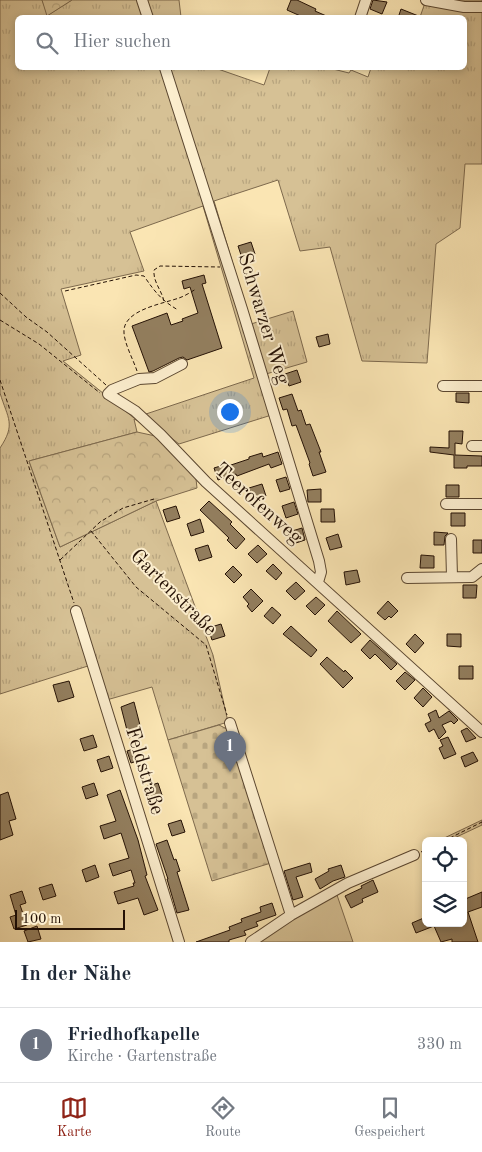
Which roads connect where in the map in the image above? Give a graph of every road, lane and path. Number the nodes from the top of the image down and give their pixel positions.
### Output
1 (142, 0) edge
2 (366, 0) edge
3 (426, 0) edge
4 (482, 7) edge
5 (147, 15) edge
6 (361, 15) edge
7 (166, 70) edge
8 (228, 267) junction
9 (196, 289) dead end
10 (65, 291) dead end
11 (0, 293) edge
12 (164, 302) junction
13 (178, 310) dead end
14 (0, 320) edge
15 (182, 364) dead end
16 (139, 378) junction
17 (0, 380) edge
18 (443, 386) dead end
19 (482, 386) edge
20 (110, 392) junction
21 (154, 499) dead end
22 (446, 504) dead end
23 (482, 504) edge
24 (91, 531) junction
25 (451, 539) dead end
26 (60, 560) junction
27 (482, 569) edge
28 (452, 577) junction
29 (408, 578) dead end
30 (318, 582) junction
31 (76, 611) joint
32 (230, 722) joint
33 (482, 732) edge
34 (482, 822) edge
35 (452, 837) edge
36 (414, 855) dead end
37 (289, 917) junction
38 (179, 942) edge
39 (251, 942) edge

1 - 5 street
2 - 6 street
3 - 4 street
7 - 8 street, Schwarzer Weg
8 - 12 path
8 - 30 street, Schwarzer Weg
9 - 12 path
10 - 12 path
11 - 20 path
12 - 13 path
12 - 16 path
14 - 20 path
15 - 16 street
16 - 20 street
17 - 26 path
18 - 19 street
20 - 30 street, Teerofenweg
21 - 24 path
22 - 23 street
24 - 26 path
24 - 32 path, Gartenstraße
25 - 28 street
26 - 31 path
27 - 28 street
28 - 29 street
30 - 33 street, Teerofenweg
31 - 38 street, Feldstraße
32 - 37 street
34 - 35 path
36 - 37 street
37 - 39 street

